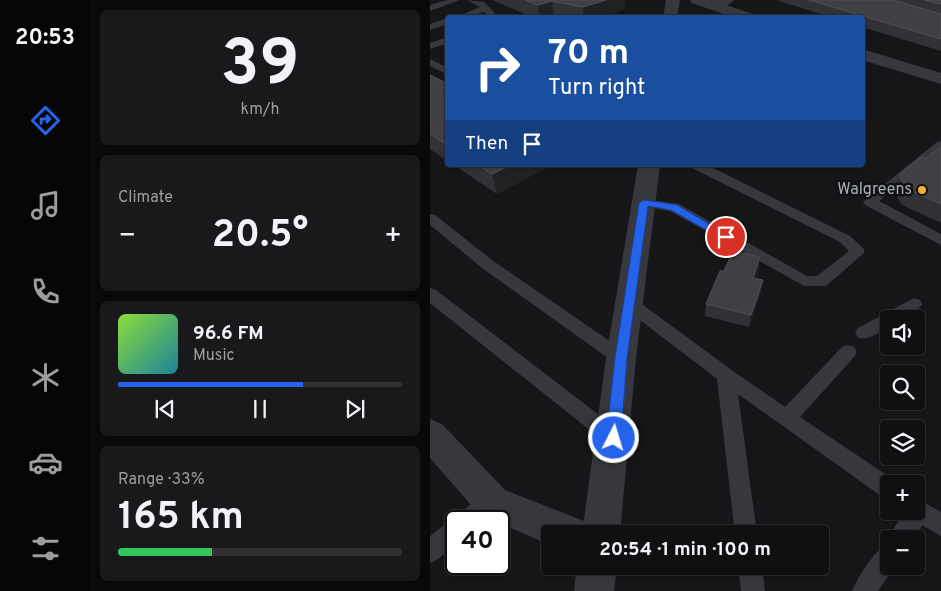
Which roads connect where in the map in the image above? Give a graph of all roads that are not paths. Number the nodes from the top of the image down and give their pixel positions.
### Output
1 (456, 0) edge
2 (471, 0) edge
3 (673, 0) edge
4 (697, 0) edge
5 (720, 3) edge
6 (430, 8) edge
7 (486, 8) junction
8 (466, 15) edge
9 (493, 15) edge
10 (670, 15) edge
11 (745, 15) edge
12 (445, 22) edge
13 (430, 26) edge
14 (445, 41) edge
15 (430, 46) edge
16 (865, 55) edge
17 (433, 64) edge
18 (445, 70) edge
19 (941, 79) edge
20 (941, 145) edge
21 (649, 167) edge
22 (702, 167) edge
23 (644, 203) junction
24 (430, 218) edge
25 (941, 240) edge
26 (430, 294) edge
27 (629, 303) junction
28 (914, 304) dead end
29 (864, 333) dead end
30 (848, 352) dead end
31 (621, 358) junction
32 (726, 376) junction
33 (787, 418) junction
34 (430, 434) edge
35 (614, 438) junction
36 (880, 482) edge
37 (479, 510) edge
38 (925, 513) edge
39 (510, 519) edge
40 (940, 522) edge
41 (602, 525) edge
42 (745, 525) edge
43 (541, 527) edge
44 (445, 539) edge
45 (430, 551) edge
46 (880, 568) edge
47 (596, 575) edge
48 (751, 575) edge
49 (594, 591) edge
50 (753, 591) edge
51 (864, 591) edge

1 - 6 lane
2 - 7 lane
3 - 10 street
4 - 5 street
5 - 11 street
7 - 8 lane
7 - 9 lane
12 - 13 lane
14 - 15 lane
16 - 19 street
17 - 18 lane
20 - 25 lane
21 - 23 street
22 - 23 lane
23 - 27 street
24 - 31 lane
26 - 35 lane
27 - 31 street
27 - 32 lane
28 - 29 lane
30 - 33 lane
31 - 35 street
32 - 33 lane
32 - 42 lane
33 - 36 lane
34 - 37 street
35 - 41 street
38 - 40 lane
39 - 43 street
44 - 45 lane
46 - 51 lane
47 - 49 street
48 - 50 lane

